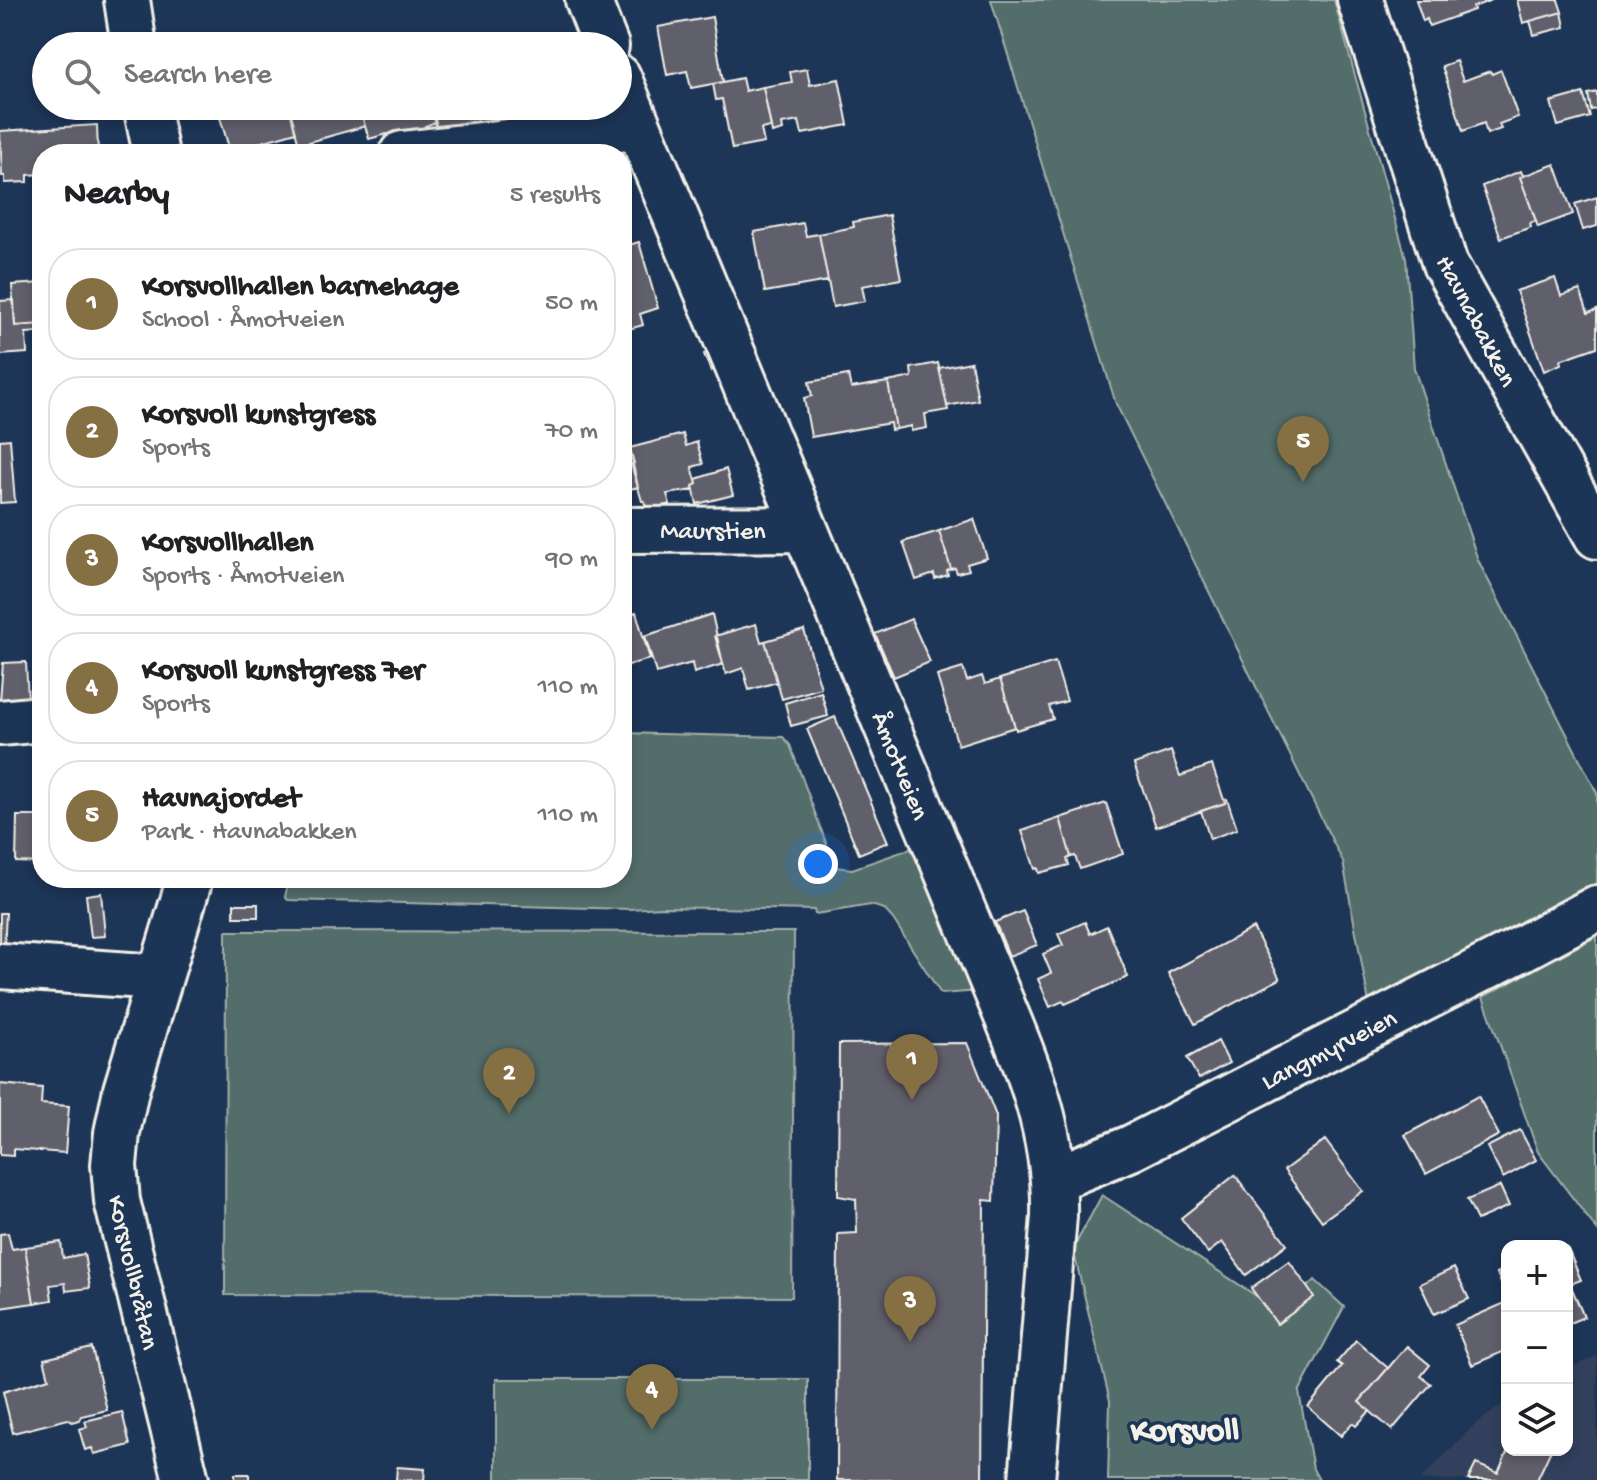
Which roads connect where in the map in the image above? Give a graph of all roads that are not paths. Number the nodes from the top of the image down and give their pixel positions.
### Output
1 (127, 0) edge
2 (588, 0) edge
3 (1360, 0) edge
4 (132, 32) edge
5 (601, 32) edge
6 (632, 114) edge
7 (149, 120) edge
8 (637, 127) junction
9 (154, 144) edge
10 (489, 144) edge
11 (805, 529) junction
12 (632, 530) edge
13 (1597, 536) edge
14 (32, 720) edge
15 (0, 723) edge
16 (187, 888) edge
17 (1597, 908) edge
18 (0, 966) edge
19 (159, 977) junction
20 (1055, 1179) junction
21 (186, 1480) edge
22 (1032, 1480) edge

1 - 4 street
2 - 5 street
3 - 13 street, Havnabakken
6 - 8 street, Åmotveien
7 - 9 street
8 - 10 street
8 - 11 street, Åmotveien
11 - 12 street, Maurstien
11 - 20 street, Åmotveien
14 - 15 street
16 - 19 street, Korsvollbråtan
17 - 20 street, Langmyrveien
18 - 19 street
19 - 21 street, Korsvollbråtan
20 - 22 street, Åmotveien

